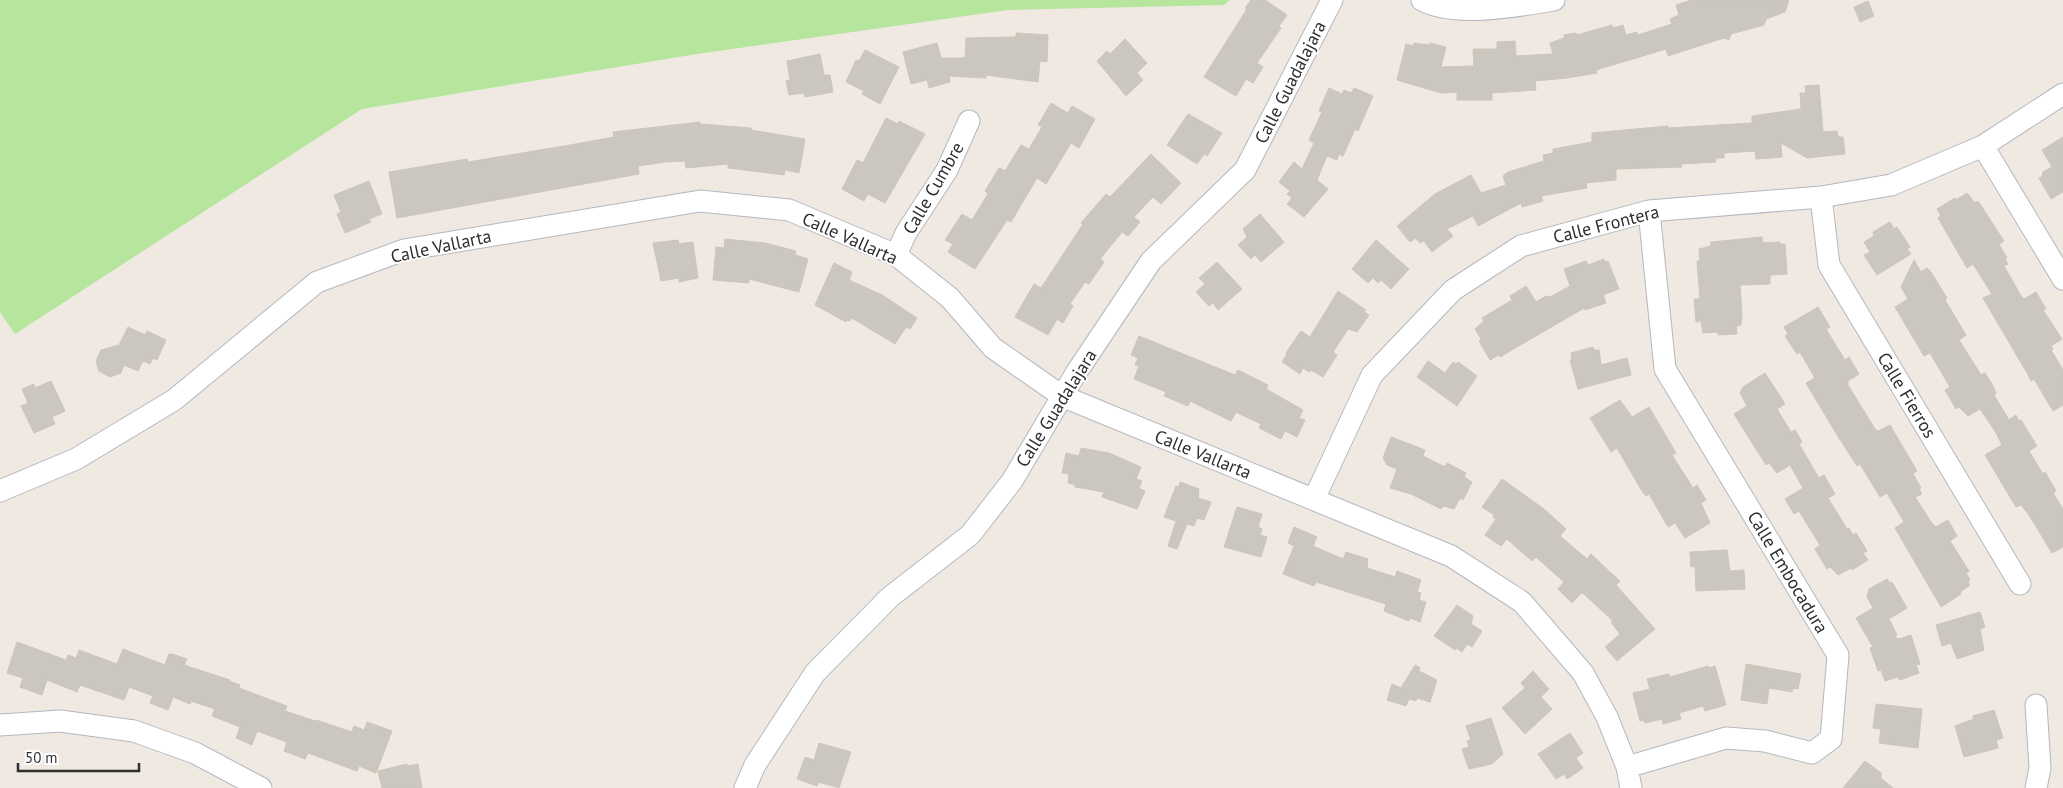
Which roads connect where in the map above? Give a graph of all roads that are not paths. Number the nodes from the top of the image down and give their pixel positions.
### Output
1 (1332, 0) edge
2 (1422, 0) edge
3 (1554, 0) edge
4 (2063, 94) edge
5 (969, 121) dead end
6 (1983, 146) junction
7 (1821, 196) junction
8 (1649, 211) junction
9 (896, 255) junction
10 (2063, 279) edge
11 (1062, 396) junction
12 (0, 491) edge
13 (1314, 499) junction
14 (2020, 584) dead end
15 (2036, 705) dead end
16 (0, 725) edge
17 (1627, 767) junction
18 (261, 788) edge
19 (745, 788) edge
20 (1631, 788) edge
21 (2036, 788) edge

1 - 11 street, Calle Guadalajara
2 - 3 street
4 - 6 street, Calle Frontera
5 - 9 street, Calle Cumbre
6 - 7 street, Calle Frontera
6 - 10 street
7 - 8 street, Calle Frontera
7 - 14 street, Calle Fierros
8 - 13 street, Calle Frontera
8 - 17 street, Calle Embocadura
9 - 11 street, Calle Vallarta
9 - 12 street, Calle Vallarta
11 - 13 street, Calle Vallarta
11 - 19 street, Calle Guadalajara
13 - 17 street, Calle Vallarta
15 - 21 street
16 - 18 street
17 - 20 street, Calle Vallarta

